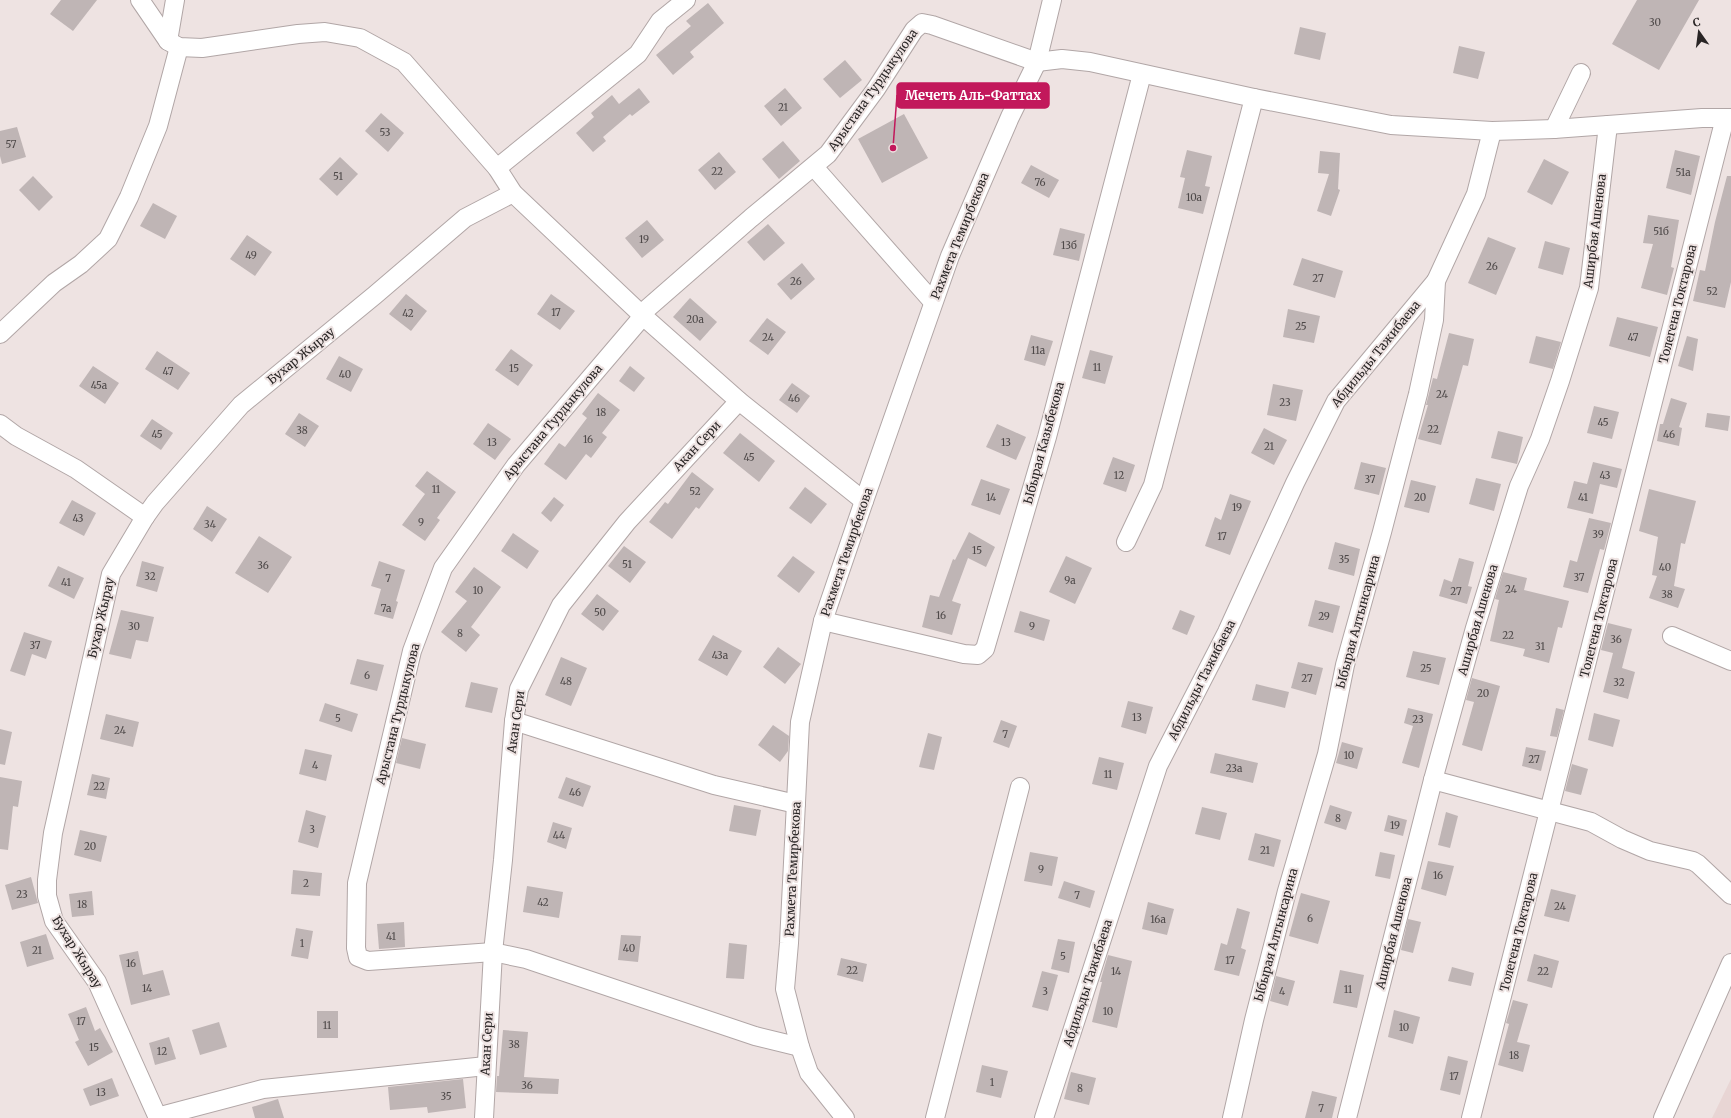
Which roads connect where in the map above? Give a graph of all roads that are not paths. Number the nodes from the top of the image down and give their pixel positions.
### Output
1 (140, 0) edge
2 (175, 0) edge
3 (686, 0) edge
4 (1052, 0) edge
5 (174, 44) junction
6 (1037, 62) junction
7 (1581, 73) dead end
8 (1142, 74) junction
9 (1254, 98) junction
10 (1728, 118) edge
11 (1608, 125) junction
12 (1554, 129) junction
13 (1492, 131) junction
14 (814, 167) junction
15 (497, 168) junction
16 (513, 193) junction
17 (1436, 281) junction
18 (933, 302) junction
19 (642, 315) junction
20 (0, 334) edge
21 (739, 401) junction
22 (0, 424) edge
23 (864, 501) junction
24 (145, 517) junction
25 (1126, 542) dead end
26 (823, 621) junction
27 (1672, 636) dead end
28 (1731, 661) edge
29 (514, 721) junction
30 (1433, 780) junction
31 (1020, 787) dead end
32 (796, 804) junction
33 (1550, 810) junction
34 (1731, 895) edge
35 (493, 952) junction
36 (1731, 964) edge
37 (800, 1048) junction
38 (486, 1066) junction
39 (157, 1118) edge
40 (484, 1118) edge
41 (845, 1118) edge
42 (935, 1118) edge
43 (1044, 1118) edge
44 (1232, 1118) edge
45 (1347, 1118) edge
46 (1471, 1118) edge
47 (1663, 1118) edge

1 - 5 street
2 - 5 street
3 - 15 street
4 - 6 street, Рахмета Темирбекова
5 - 15 street
5 - 20 street
6 - 8 street
6 - 14 street, Арыстана Турдыкулова
6 - 18 street, Рахмета Темирбекова
7 - 12 street
8 - 9 street
8 - 26 street, Ыбырая Казыбекова
9 - 13 street
9 - 25 street
10 - 11 street
10 - 33 street, Толегена Токтарова
11 - 12 street
11 - 30 street, Аширбая Ашенова
12 - 13 street
13 - 17 street, Ыбырая Алтынсарина
14 - 18 street
14 - 19 street, Арыстана Турдыкулова
15 - 16 street
16 - 19 street
16 - 24 street, Бухар Жырау
17 - 43 street, Абдильды Тажибаева
17 - 44 street, Ыбырая Алтынсарина
18 - 23 street, Рахмета Темирбекова
19 - 21 street
19 - 35 street, Арыстана Турдыкулова
21 - 23 street
21 - 29 street, Акан Сери
22 - 24 street
23 - 26 street, Рахмета Темирбекова
24 - 39 street, Бухар Жырау
26 - 32 street, Рахмета Темирбекова
27 - 28 street
29 - 32 street
29 - 35 street, Акан Сери
30 - 33 street
30 - 45 street, Аширбая Ашенова
31 - 42 street
32 - 37 street, Рахмета Темирбекова
33 - 34 street
33 - 46 street, Толегена Токтарова
35 - 37 street
35 - 38 street, Акан Сери
36 - 47 street
37 - 41 street, Рахмета Темирбекова
38 - 39 street
38 - 40 street, Акан Сери

